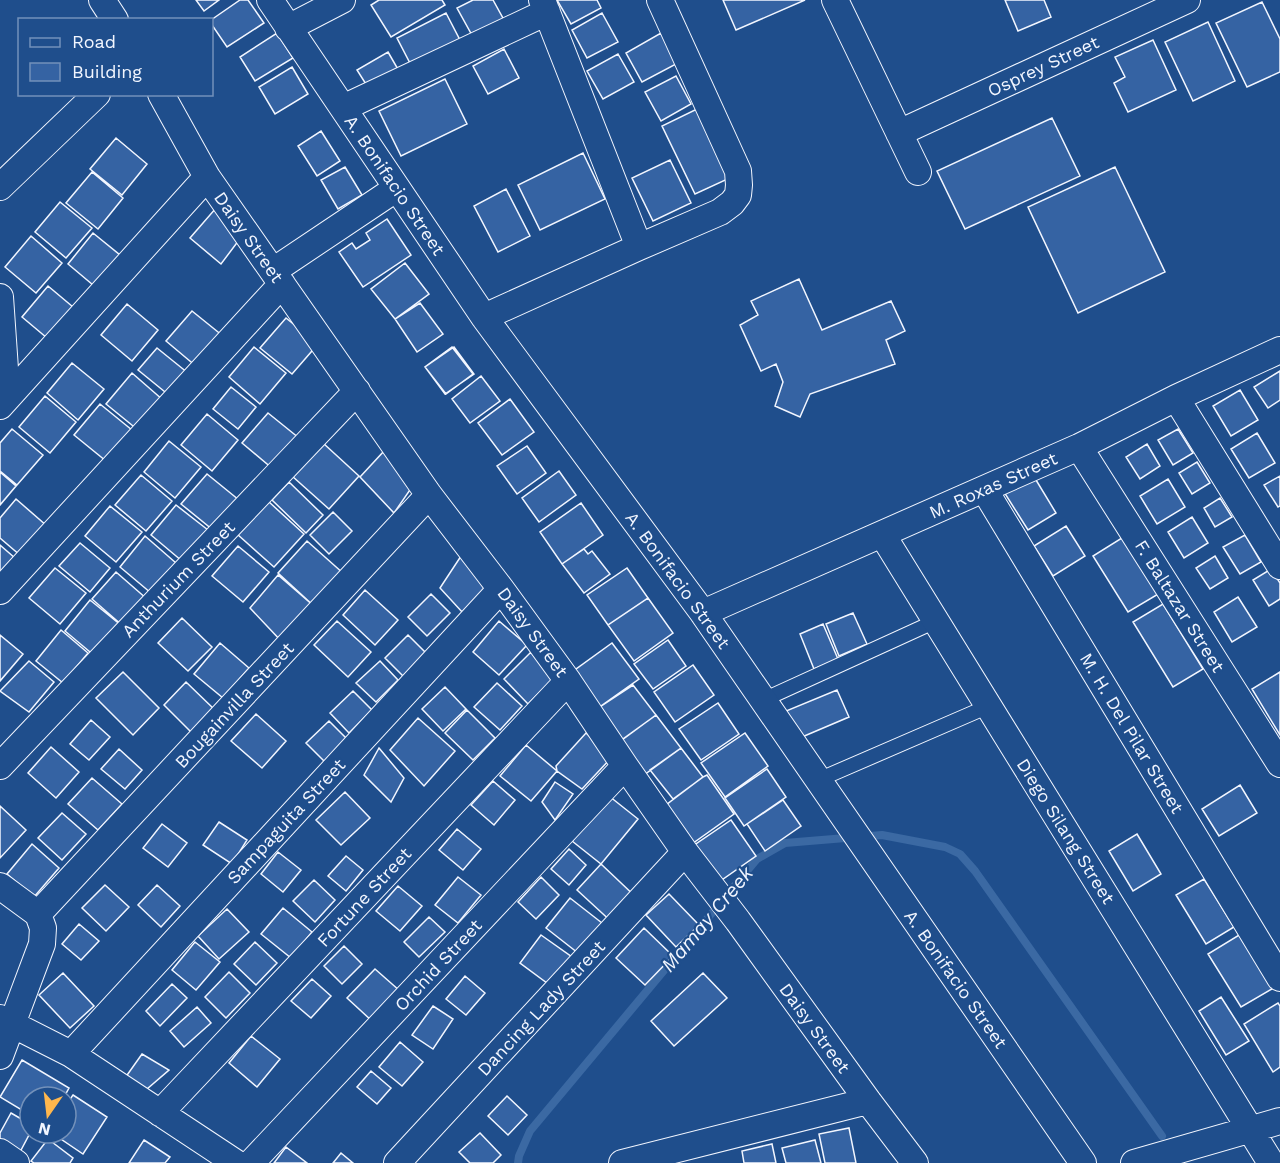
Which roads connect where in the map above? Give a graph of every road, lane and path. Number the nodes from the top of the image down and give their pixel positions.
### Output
1 (102, 0) edge
2 (270, 0) edge
3 (342, 0) edge
4 (660, 0) edge
5 (835, 0) edge
6 (1187, 0) edge
7 (544, 6) edge
8 (114, 18) edge
9 (288, 27) junction
10 (95, 96) edge
11 (162, 96) edge
12 (343, 108) junction
13 (899, 133) junction
14 (918, 172) dead end
15 (207, 177) junction
16 (0, 187) edge
17 (398, 188) junction
18 (639, 247) junction
19 (277, 278) junction
20 (0, 297) edge
21 (484, 317) junction
22 (1280, 351) edge
23 (357, 391) junction
24 (1176, 398) junction
25 (4, 402) edge
26 (1079, 447) junction
27 (984, 489) junction
28 (429, 495) junction
29 (882, 534) junction
30 (1280, 566) edge
31 (501, 589) junction
32 (0, 591) edge
33 (703, 613) junction
34 (936, 621) junction
35 (568, 681) junction
36 (763, 700) junction
37 (989, 706) junction
38 (1280, 765) edge
39 (0, 766) edge
40 (625, 766) junction
41 (818, 780) junction
42 (685, 852) junction
43 (0, 886) edge
44 (38, 914) junction
45 (1280, 978) edge
46 (6, 1021) edge
47 (71, 1054) junction
48 (0, 1056) edge
49 (868, 1101) junction
50 (160, 1113) junction
51 (1280, 1121) edge
52 (1251, 1129) junction
53 (0, 1152) edge
54 (16, 1163) edge
55 (236, 1163) edge
56 (251, 1163) edge
57 (397, 1163) edge
58 (622, 1163) edge
59 (915, 1163) edge
60 (1083, 1163) edge
61 (1134, 1163) edge
62 (1271, 1163) edge

1 - 8 street
2 - 9 street, A. Bonifacio Street
3 - 9 street
4 - 18 street
5 - 13 street
6 - 13 street, Osprey Street
7 - 12 street
7 - 18 street
9 - 12 street, A. Bonifacio Street
10 - 16 street
11 - 15 street, Daisy Street
12 - 17 street, A. Bonifacio Street
13 - 14 street
15 - 19 street, Daisy Street
15 - 25 street
17 - 19 street
17 - 21 street, A. Bonifacio Street
18 - 21 street
19 - 23 street, Daisy Street
19 - 32 street
20 - 25 street
21 - 33 street, A. Bonifacio Street
22 - 24 street, M. Roxas Street
23 - 28 street, Daisy Street
23 - 39 street, Anthurium Street
24 - 26 street, M. Roxas Street
24 - 30 street
26 - 27 street, M. Roxas Street
26 - 38 street, F. Baltazar Street
27 - 29 street, M. Roxas Street
27 - 45 street, M. H. Del Pilar Street
28 - 31 street, Daisy Street
28 - 44 street, Bougainvilla Street
29 - 33 street, M. Roxas Street
29 - 34 street, Diego Silang Street
31 - 35 street, Daisy Street
31 - 47 street, Sampaguita Street
33 - 36 street, A. Bonifacio Street
34 - 36 lane
34 - 37 street, Diego Silang Street
35 - 40 street, Daisy Street
35 - 50 street, Fortune Street
36 - 41 street, A. Bonifacio Street
37 - 41 lane
37 - 52 street, Diego Silang Street
40 - 42 street, Daisy Street
40 - 56 street, Orchid Street
41 - 60 street, A. Bonifacio Street
42 - 49 street, Daisy Street
42 - 57 street, Dancing Lady Street
43 - 44 street
44 - 46 street
46 - 47 street
46 - 48 street
47 - 50 street
49 - 58 street
49 - 59 street, Daisy Street
50 - 55 street
51 - 52 street
52 - 61 street
52 - 62 street, Diego Silang Street
53 - 54 street

